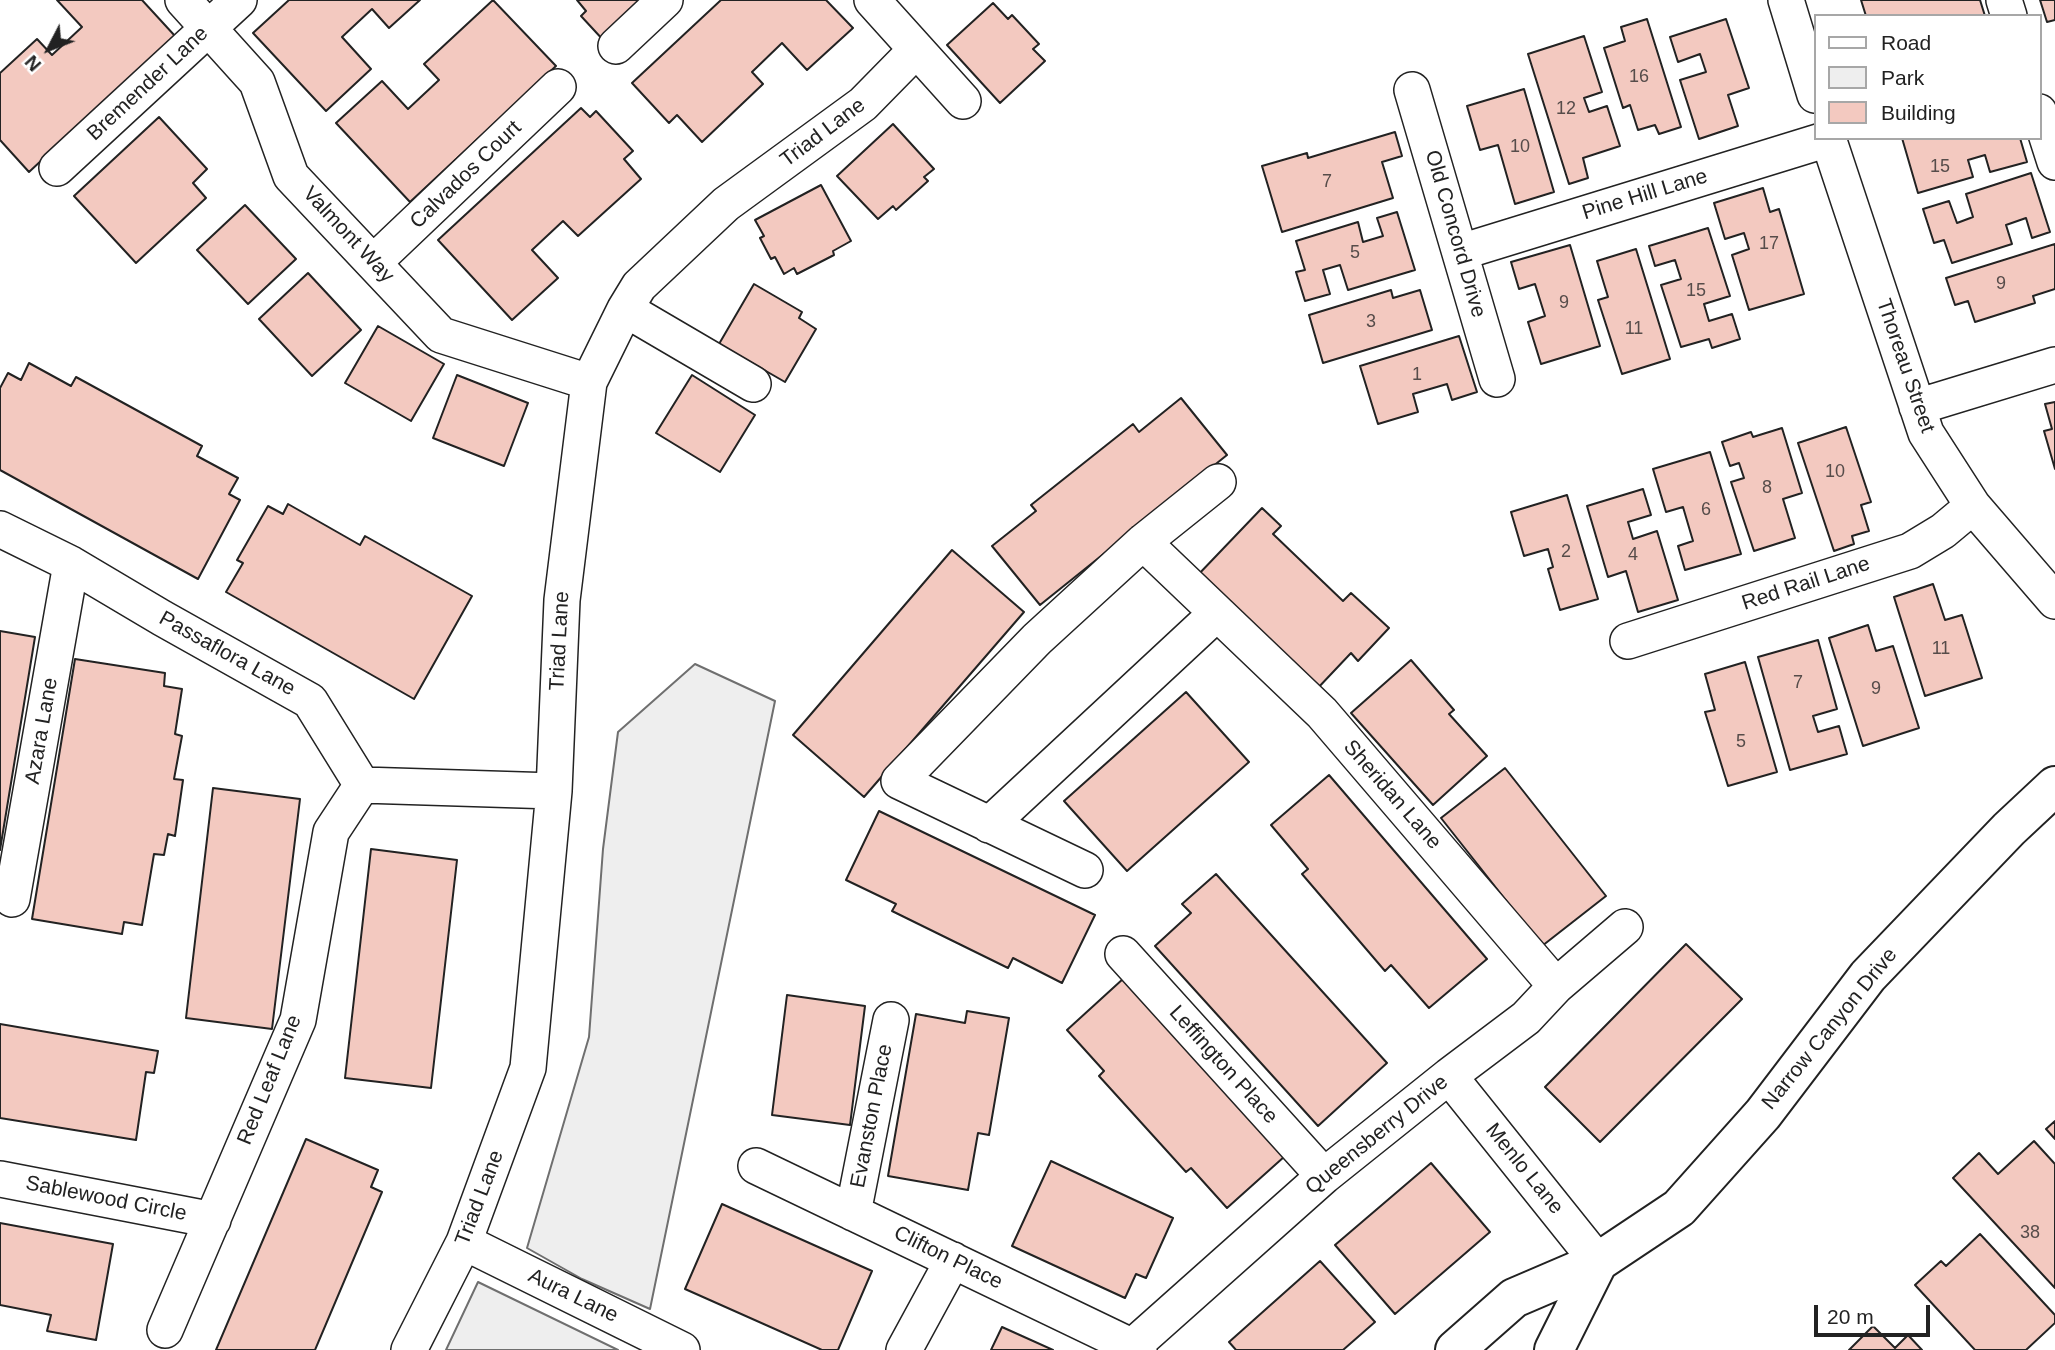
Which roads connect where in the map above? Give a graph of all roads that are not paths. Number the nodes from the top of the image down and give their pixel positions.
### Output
1 (183, 0) edge
2 (239, 0) edge
3 (665, 0) edge
4 (872, 0) edge
5 (1786, 0) edge
6 (210, 27) junction
7 (616, 46) dead end
8 (916, 50) junction
9 (558, 87) dead end
10 (1412, 90) dead end
11 (1814, 92) edge
12 (963, 101) dead end
13 (2041, 118) edge
14 (1825, 140) edge
15 (1828, 140) edge
16 (2055, 162) edge
17 (57, 168) dead end
18 (1461, 251) junction
19 (373, 263) junction
20 (625, 309) junction
21 (2055, 365) edge
22 (1497, 379) dead end
23 (589, 382) junction
24 (752, 384) dead end
25 (1917, 407) junction
26 (1218, 482) dead end
27 (1972, 506) junction
28 (0, 529) edge
29 (1143, 542) junction
30 (71, 564) junction
31 (2055, 601) edge
32 (1217, 613) junction
33 (1628, 641) dead end
34 (362, 785) junction
35 (2055, 786) edge
36 (554, 791) junction
37 (989, 825) junction
38 (1084, 870) dead end
39 (12, 899) dead end
40 (1625, 927) dead end
41 (1123, 954) dead end
42 (1556, 986) junction
43 (891, 1020) dead end
44 (1449, 1076) junction
45 (756, 1166) dead end
46 (1324, 1176) junction
47 (0, 1179) edge
48 (853, 1213) junction
49 (212, 1220) junction
50 (464, 1242) junction
51 (953, 1260) junction
52 (1598, 1262) junction
53 (165, 1330) dead end
54 (1135, 1348) edge
55 (410, 1350) edge
56 (682, 1350) edge
57 (904, 1350) edge
58 (1455, 1350) edge
59 (1554, 1350) edge

1 - 6 street, Valmont Way
2 - 6 street, Bremender Lane
3 - 7 street
4 - 8 street
5 - 11 street
6 - 17 street, Bremender Lane
6 - 19 street, Valmont Way
8 - 12 street
8 - 20 street, Triad Lane
9 - 19 street, Calvados Court
10 - 18 street, Old Concord Drive
13 - 16 street
14 - 18 street, Pine Hill Lane
15 - 25 street, Thoreau Street
18 - 22 street, Old Concord Drive
19 - 23 street, Valmont Way
20 - 23 street, Triad Lane
20 - 24 street
21 - 25 street
23 - 36 street, Triad Lane
25 - 27 street, Thoreau Street
26 - 29 street
27 - 31 street, Thoreau Street
27 - 33 street, Red Rail Lane
28 - 30 street, Passaflora Lane
29 - 32 street, Sheridan Lane
29 - 37 street
30 - 34 street, Passaflora Lane
30 - 39 street, Azara Lane
32 - 37 street
32 - 42 street, Sheridan Lane
34 - 36 street
34 - 49 street, Red Leaf Lane
35 - 52 street, Narrow Canyon Drive
36 - 50 street, Triad Lane
37 - 38 street
40 - 42 street, Queensberry Drive
41 - 46 street, Leffington Place
42 - 44 street, Queensberry Drive
43 - 48 street, Evanston Place
44 - 46 street, Queensberry Drive
44 - 52 street, Menlo Lane
45 - 48 street, Clifton Place
46 - 54 street, Queensberry Drive
47 - 49 street, Sablewood Circle
48 - 51 street, Clifton Place
49 - 53 street, Red Leaf Lane
50 - 55 street, Triad Lane
50 - 56 street, Aura Lane
51 - 54 street, Clifton Place
51 - 57 street
52 - 58 street, Narrow Canyon Drive
52 - 59 street, Narrow Canyon Drive

